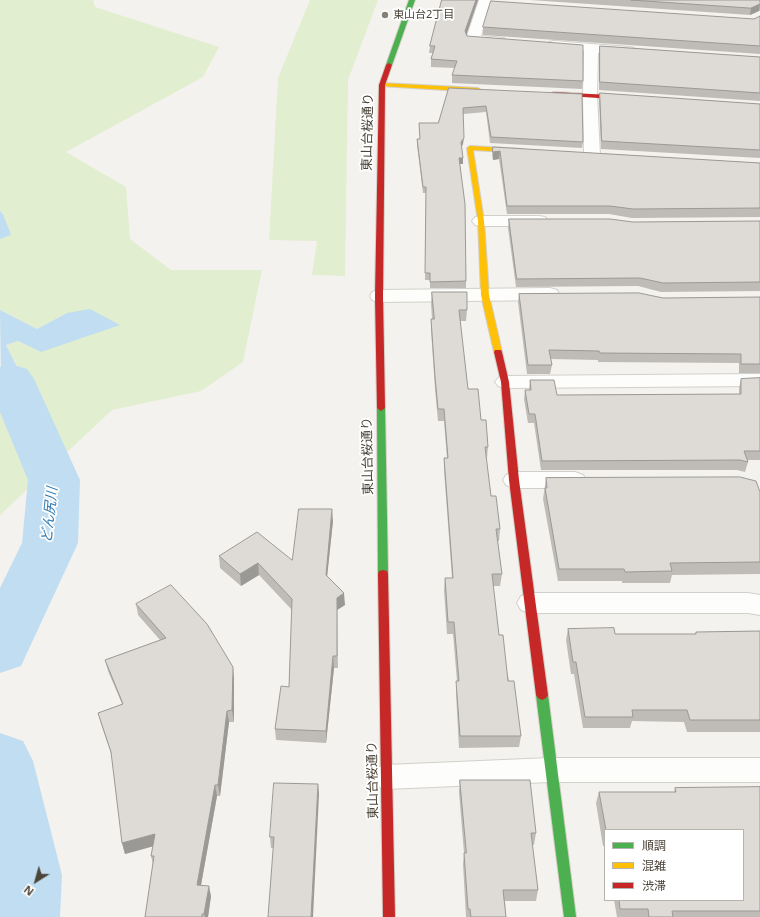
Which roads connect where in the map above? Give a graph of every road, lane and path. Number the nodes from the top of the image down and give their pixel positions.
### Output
1 (412, 0) edge
2 (485, 1) edge
3 (500, 3) edge
4 (512, 42) edge
5 (544, 44) edge
6 (591, 48) junction
7 (645, 52) edge
8 (382, 85) junction
9 (490, 90) edge
10 (544, 93) edge
11 (590, 95) junction
12 (636, 98) edge
13 (531, 151) edge
14 (592, 155) edge
15 (481, 221) junction
16 (553, 221) edge
17 (569, 294) edge
18 (485, 295) junction
19 (379, 296) junction
20 (760, 380) edge
21 (505, 382) junction
22 (514, 480) junction
23 (594, 480) edge
24 (530, 603) junction
25 (760, 605) edge
26 (550, 770) junction
27 (760, 770) edge
28 (386, 777) junction
29 (389, 917) edge
30 (570, 917) edge

1 - 8 street, 東山台桜通り
2 - 3 street
2 - 4 street
5 - 6 street
6 - 7 street
6 - 11 street
8 - 9 street
8 - 19 street, 東山台桜通り
10 - 11 street
11 - 12 street
11 - 14 street
13 - 15 street
15 - 16 street
15 - 18 street
17 - 18 street
18 - 19 street
18 - 21 street
19 - 28 street, 東山台桜通り
20 - 21 street
21 - 22 street
22 - 23 street
22 - 24 street
24 - 25 street
24 - 26 street
26 - 27 street
26 - 28 street
26 - 30 street
28 - 29 street, 東山台桜通り

